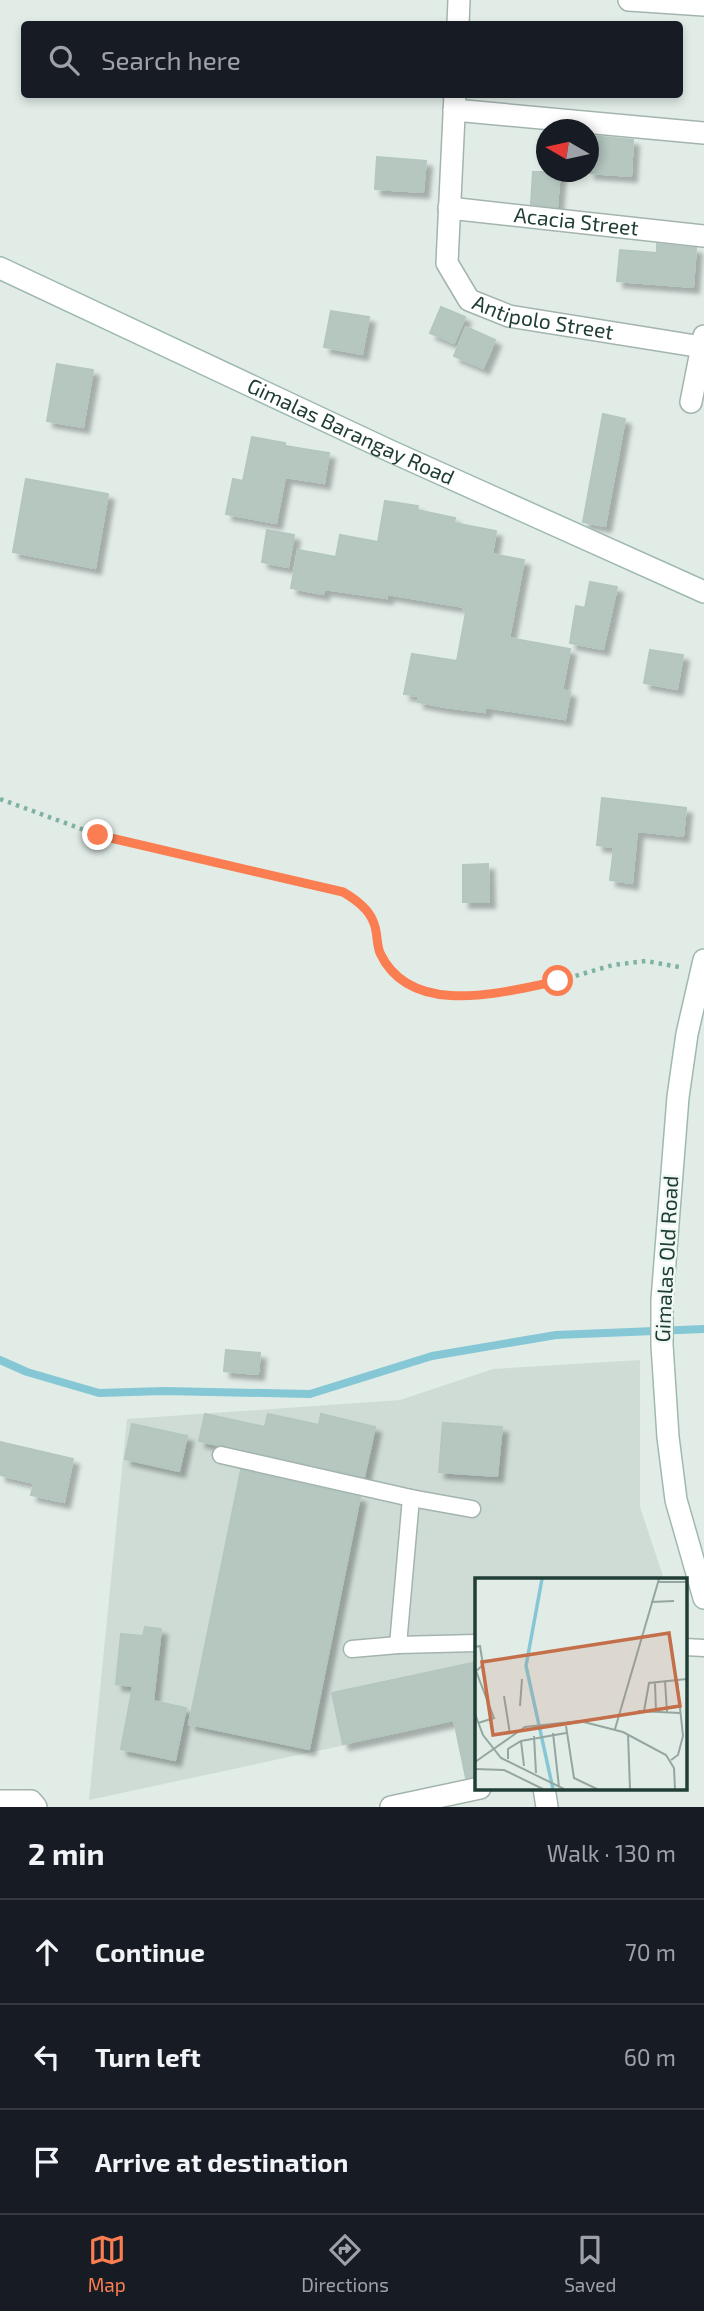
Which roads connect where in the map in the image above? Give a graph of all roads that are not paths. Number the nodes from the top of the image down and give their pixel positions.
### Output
1 (459, 0) edge
2 (629, 0) edge
3 (704, 5) edge
4 (458, 21) edge
5 (454, 102) edge
6 (704, 134) edge
7 (449, 208) junction
8 (704, 236) edge
9 (0, 268) edge
10 (703, 341) edge
11 (691, 402) dead end
12 (704, 592) edge
13 (702, 966) edge
14 (221, 1455) dead end
15 (411, 1498) junction
16 (472, 1509) dead end
17 (704, 1598) edge
18 (475, 1643) edge
19 (398, 1645) junction
20 (686, 1647) edge
21 (704, 1648) edge
22 (352, 1649) dead end
23 (475, 1789) edge
24 (0, 1801) edge
25 (36, 1807) edge
26 (391, 1807) edge

1 - 4 street
2 - 3 street
5 - 6 street
5 - 7 street, Antipolo Street
7 - 8 street, Acacia Street
7 - 10 street, Antipolo Street
9 - 12 street, Gimalas Barangay Road
10 - 11 street
13 - 17 street, Gimalas Old Road
14 - 15 lane
15 - 16 lane
15 - 19 lane
18 - 19 lane
19 - 22 lane
20 - 21 lane
23 - 26 street
24 - 25 street

